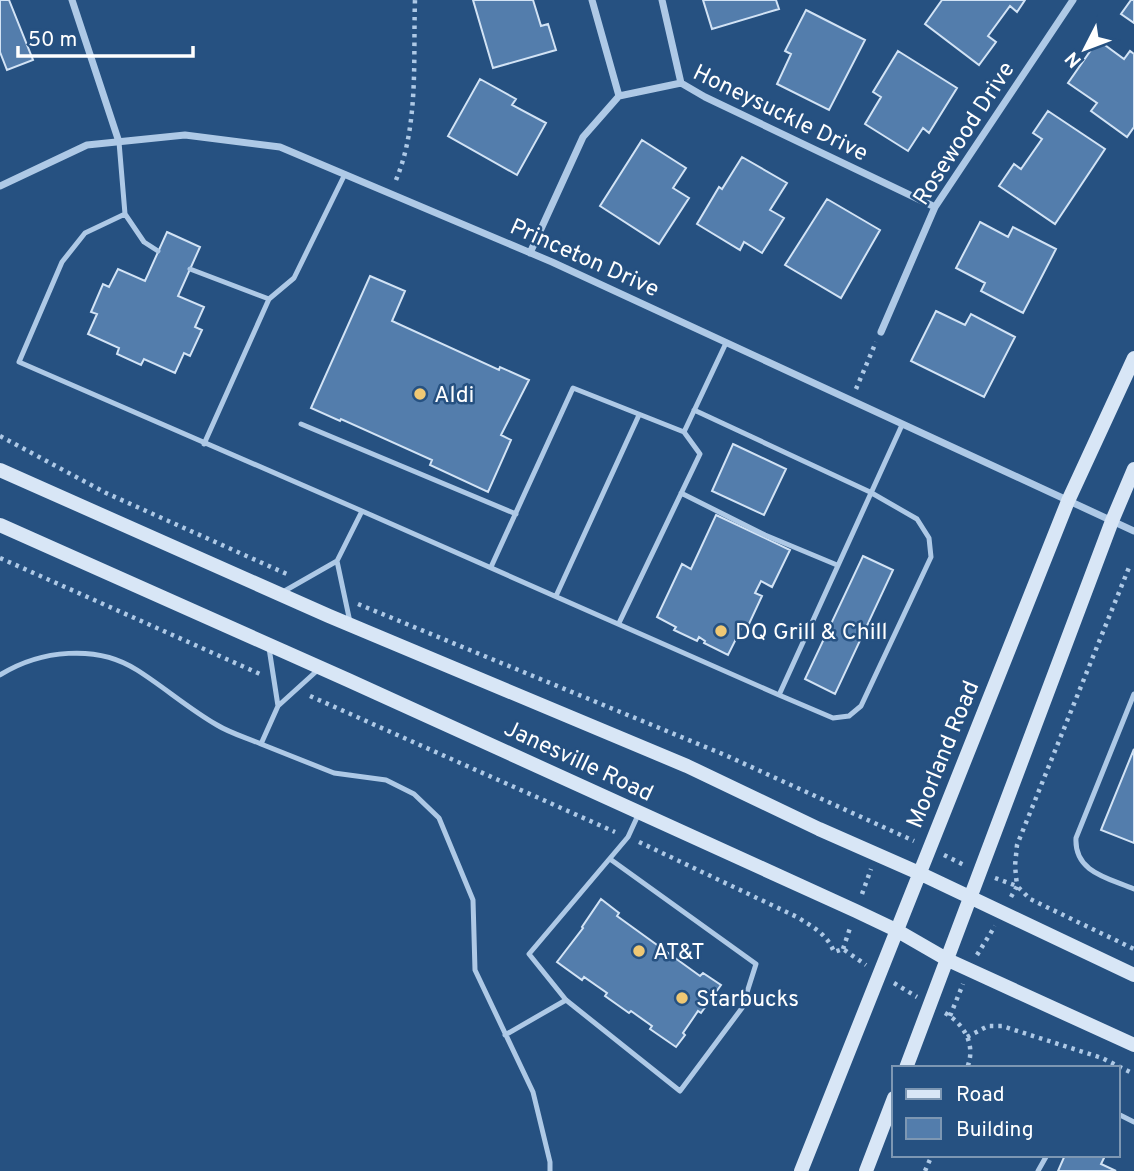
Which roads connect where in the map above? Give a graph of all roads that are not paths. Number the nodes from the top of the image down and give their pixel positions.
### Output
1 (72, 0) edge
2 (593, 0) edge
3 (662, 0) edge
4 (1073, 0) edge
5 (681, 83) junction
6 (619, 96) junction
7 (119, 142) junction
8 (345, 174) junction
9 (0, 186) edge
10 (935, 207) junction
11 (125, 214) junction
12 (158, 251) dead end
13 (530, 253) junction
14 (190, 269) dead end
15 (269, 299) junction
16 (881, 332) road end
17 (726, 343) junction
18 (1134, 358) edge
19 (694, 410) junction
20 (639, 415) junction
21 (301, 424) dead end
22 (902, 425) junction
23 (684, 432) junction
24 (204, 444) junction
25 (1134, 469) edge
26 (0, 470) edge
27 (870, 492) junction
28 (681, 493) junction
29 (1068, 501) junction
30 (362, 512) junction
31 (516, 513) junction
32 (1112, 521) junction
33 (0, 525) edge
34 (1134, 531) edge
35 (337, 561) junction
36 (837, 565) junction
37 (491, 568) junction
38 (280, 594) junction
39 (556, 596) junction
40 (619, 623) junction
41 (351, 625) junction
42 (268, 645) junction
43 (321, 668) junction
44 (0, 675) edge
45 (779, 695) junction
46 (1134, 696) edge
47 (278, 706) junction
48 (261, 744) junction
49 (639, 813) junction
50 (610, 859) junction
51 (919, 873) junction
52 (1134, 889) edge
53 (971, 899) junction
54 (896, 930) junction
55 (948, 961) junction
56 (1134, 975) edge
57 (566, 1000) junction
58 (505, 1035) junction
59 (1134, 1045) edge
60 (907, 1066) edge
61 (892, 1103) edge
62 (550, 1171) edge
63 (801, 1171) edge
64 (866, 1171) edge

1 - 7 street
2 - 6 street
3 - 5 street
4 - 10 street, Rosewood Drive
5 - 6 street, Honeysuckle Drive
5 - 10 street, Honeysuckle Drive
6 - 13 street
7 - 8 street, Princeton Drive
7 - 9 street, Princeton Drive
7 - 11 lane
8 - 13 street, Princeton Drive
8 - 15 lane
10 - 16 street, Rosewood Drive
11 - 12 lane
11 - 24 lane
13 - 17 street, Princeton Drive
14 - 15 lane
15 - 24 lane
17 - 19 lane
17 - 22 street, Princeton Drive
18 - 29 main road, Moorland Road
19 - 23 lane
19 - 27 lane
20 - 23 lane
20 - 31 lane
20 - 39 lane
21 - 31 lane
22 - 27 lane
22 - 29 street, Princeton Drive
23 - 28 lane
24 - 30 lane
25 - 32 main road
26 - 38 main road, Janesville Road
27 - 36 lane
27 - 45 lane
28 - 36 lane
28 - 40 lane
29 - 32 street, Princeton Drive
29 - 51 main road, Moorland Road
30 - 35 lane
30 - 37 lane
31 - 37 lane
32 - 34 street, Princeton Drive
32 - 53 main road
33 - 42 main road, Janesville Road
35 - 38 lane
35 - 41 lane
36 - 45 lane
37 - 39 lane
38 - 41 main road, Janesville Road
39 - 40 lane
40 - 45 lane
41 - 51 main road, Janesville Road
42 - 43 main road, Janesville Road
42 - 47 lane
43 - 47 lane
43 - 49 main road, Janesville Road
44 - 48 lane
46 - 52 lane
47 - 48 lane
48 - 58 lane
49 - 50 lane
49 - 54 main road, Janesville Road
50 - 57 lane
50 - 57 lane
51 - 53 main road, Janesville Road
51 - 54 main road, Moorland Road
53 - 55 main road
53 - 56 main road, Janesville Road
54 - 55 main road, Janesville Road
54 - 63 main road, Moorland Road
55 - 59 main road, Janesville Road
55 - 60 main road
57 - 58 lane
58 - 62 lane
61 - 64 main road

